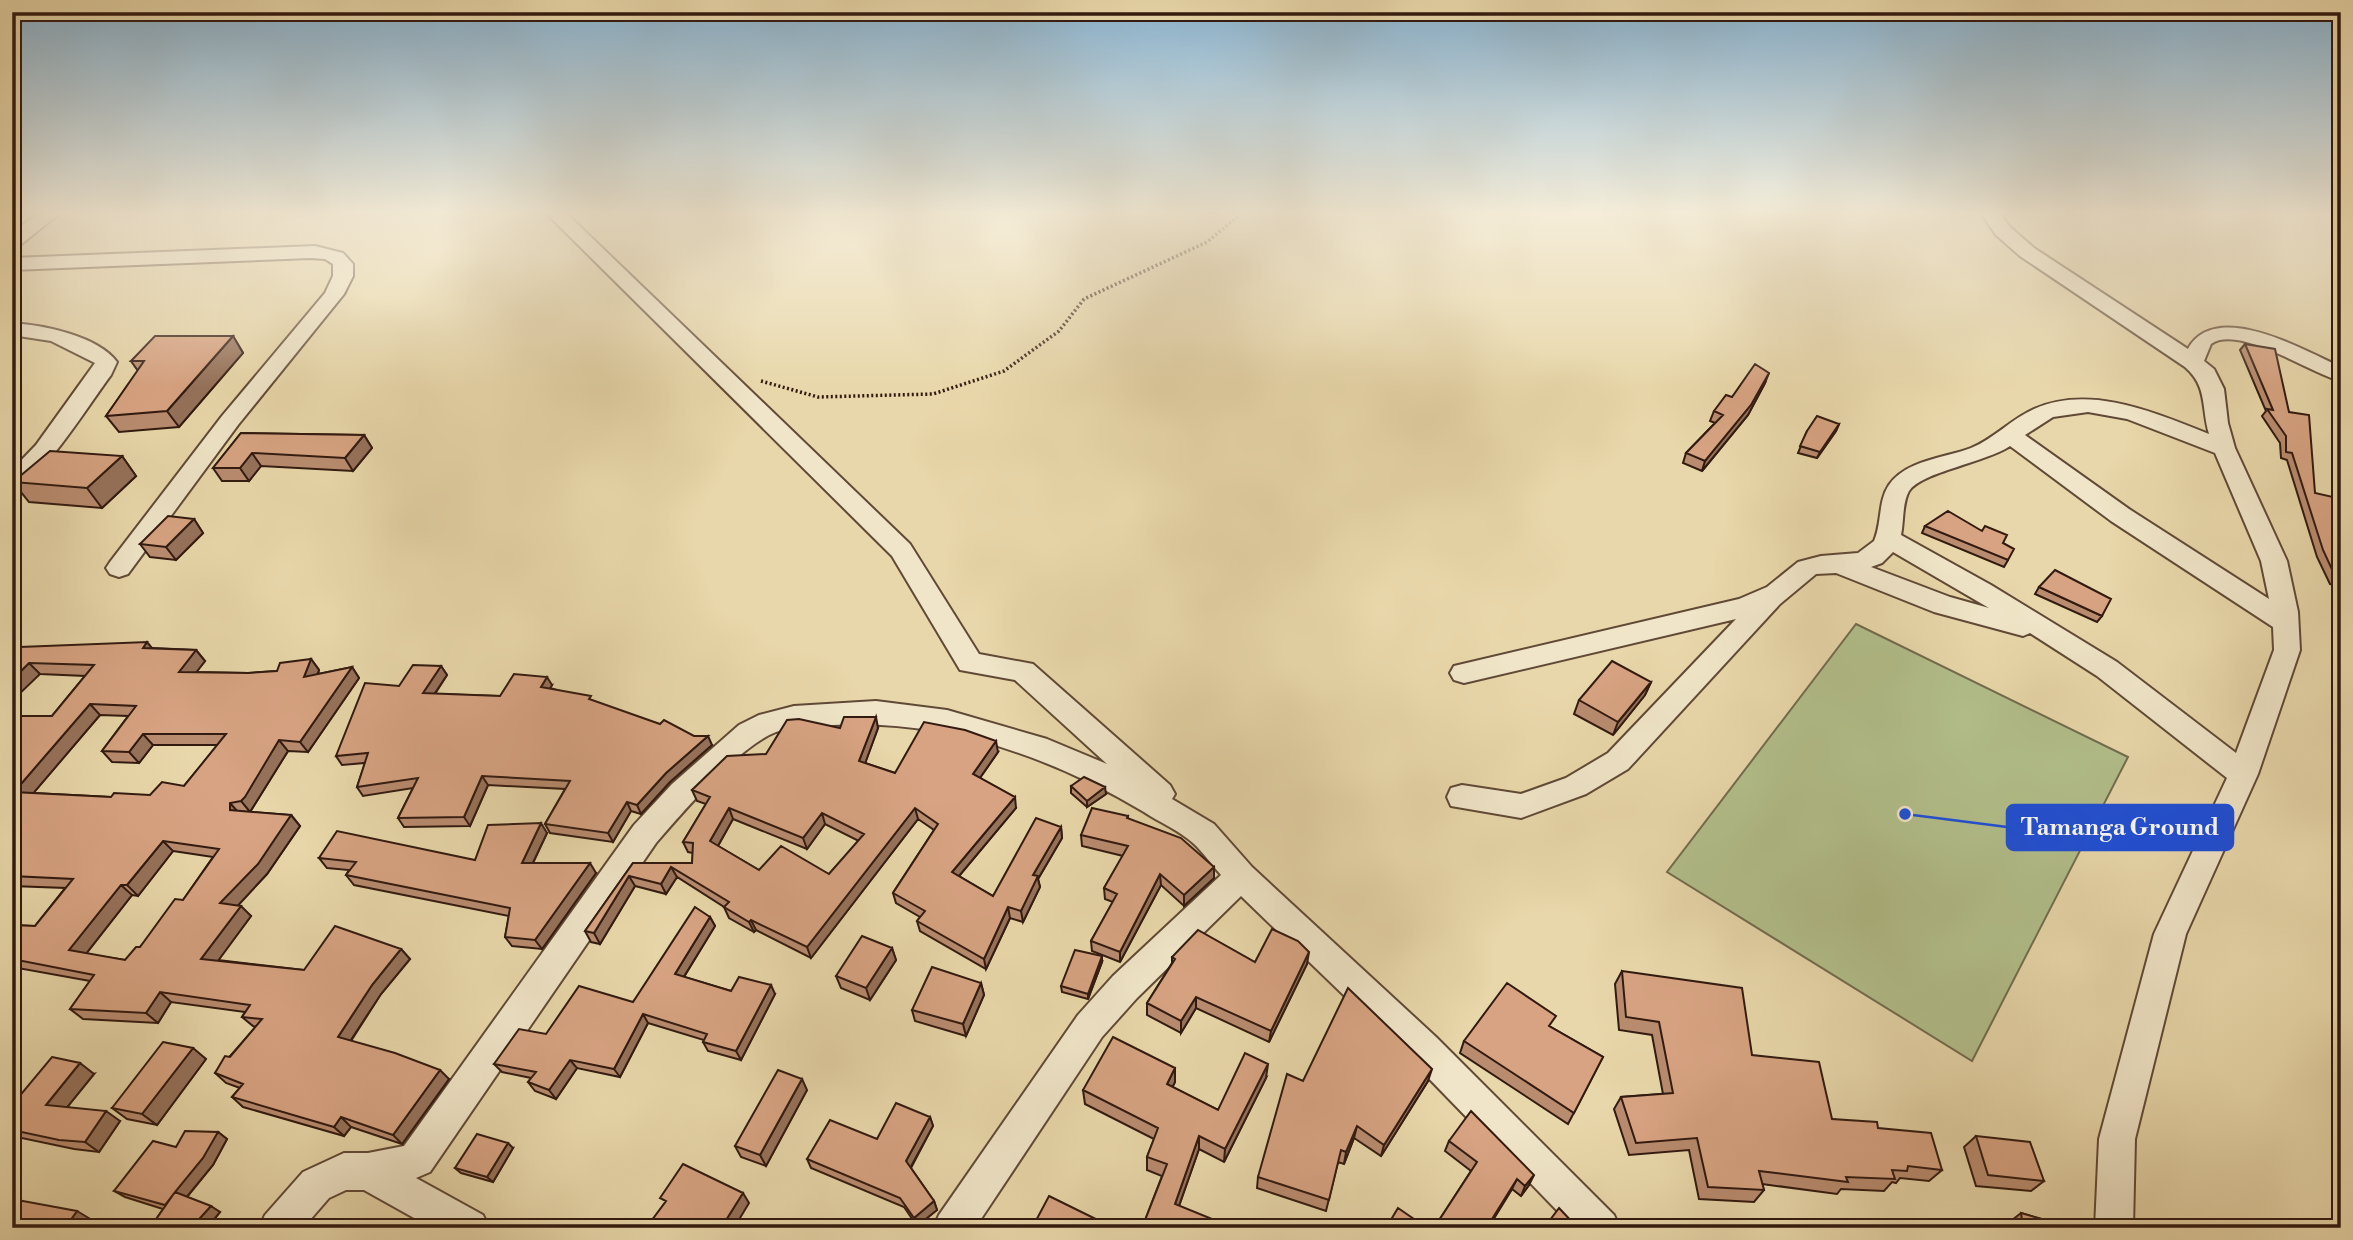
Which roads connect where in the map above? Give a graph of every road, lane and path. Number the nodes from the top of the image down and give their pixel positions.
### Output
1 (345, 271) edge
2 (614, 271) edge
3 (1145, 271) edge
4 (2055, 271) edge
5 (12, 329) edge
6 (2193, 362) junction
7 (713, 368) junction
8 (2341, 375) edge
9 (2010, 435) junction
10 (2224, 448) junction
11 (12, 484) edge
12 (1889, 539) junction
13 (1839, 564) junction
14 (119, 568) dead end
15 (1772, 596) junction
16 (2286, 622) junction
17 (2047, 632) junction
18 (1464, 673) dead end
19 (2243, 774) junction
20 (1462, 797) dead end
21 (1203, 833) junction
22 (1241, 876) junction
23 (368, 1172) junction
24 (278, 1228) edge
25 (470, 1228) edge
26 (952, 1228) edge
27 (1601, 1228) edge
28 (2114, 1228) edge

1 - 14 street
2 - 7 street
3 - 7 path
4 - 6 street
5 - 11 street
6 - 8 street
6 - 10 street
7 - 21 street
9 - 10 street
9 - 12 street
9 - 16 street
10 - 16 street
12 - 13 street
12 - 17 street
13 - 15 street
13 - 17 street
15 - 18 street
15 - 20 street
16 - 19 street
17 - 19 street
19 - 28 street
21 - 22 street
21 - 23 street
22 - 26 street
22 - 27 street
23 - 24 street
23 - 25 street

